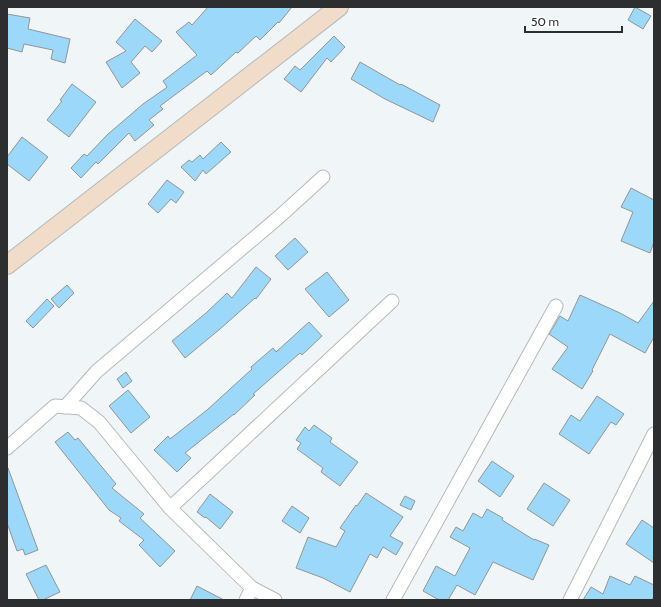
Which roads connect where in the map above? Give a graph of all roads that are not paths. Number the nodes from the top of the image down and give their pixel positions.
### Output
1 (339, 7) edge
2 (323, 177) dead end
3 (7, 265) edge
4 (392, 300) dead end
5 (556, 306) dead end
6 (65, 407) junction
7 (654, 434) edge
8 (7, 448) edge
9 (170, 508) junction
10 (252, 588) junction
11 (246, 600) edge
12 (275, 600) edge
13 (393, 600) edge
14 (570, 600) edge

1 - 3 main road
2 - 6 street
4 - 9 street
5 - 13 street
6 - 8 street
6 - 9 street
7 - 14 street
9 - 10 street
10 - 11 street
10 - 12 street

